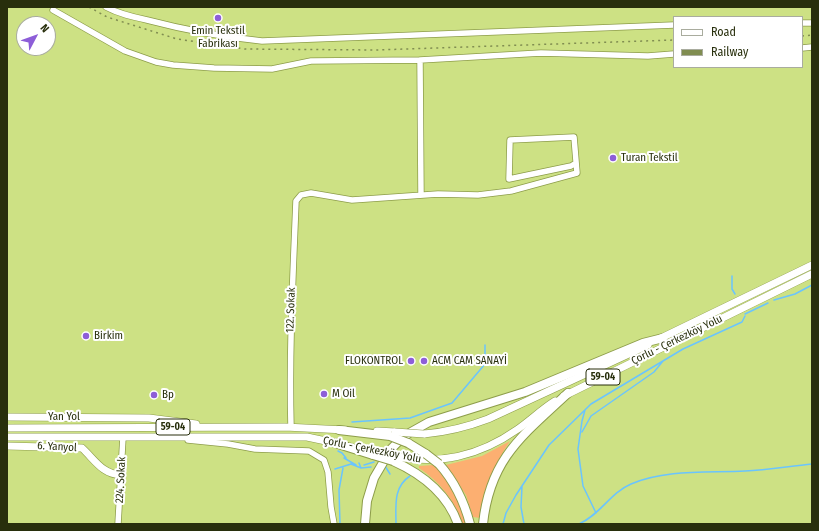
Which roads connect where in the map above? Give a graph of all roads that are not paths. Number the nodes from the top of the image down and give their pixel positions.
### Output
1 (106, 7) edge
2 (53, 10) dead end
3 (673, 25) edge
4 (673, 54) edge
5 (420, 60) junction
6 (576, 163) junction
7 (421, 195) junction
8 (812, 265) edge
9 (812, 274) edge
10 (663, 338) junction
11 (568, 393) junction
12 (7, 417) edge
13 (122, 417) junction
14 (122, 427) junction
15 (291, 427) junction
16 (7, 428) edge
17 (215, 428) junction
18 (339, 430) joint
19 (392, 434) junction
20 (7, 437) edge
21 (123, 437) junction
22 (164, 437) junction
23 (335, 443) joint
24 (7, 446) edge
25 (392, 459) junction
26 (121, 475) junction
27 (118, 524) edge
28 (334, 524) edge
29 (365, 524) edge
30 (458, 524) edge
31 (470, 524) edge
32 (482, 524) edge

1 - 3 street
2 - 5 street
4 - 5 street
5 - 7 street
6 - 6 street
6 - 7 street
7 - 15 street, 122. Sokak
8 - 10 main road, Çorlu - Çerkezköy Yolu / 59-04
9 - 11 main road, Çorlu - Çerkezköy Yolu / 59-04
10 - 19 main road, Çorlu - Çerkezköy Yolu / 59-04, bridge
10 - 29 highway
11 - 25 main road, Çorlu - Çerkezköy Yolu / 59-04
11 - 32 highway
12 - 13 main road, Yan Yol
13 - 14 main road
13 - 17 main road, Yan Yol
14 - 16 main road, Çorlu - Çerkezköy Yolu / 59-04
14 - 17 main road, Çorlu - Çerkezköy Yolu / 59-04
14 - 21 main road
15 - 17 main road, Çorlu - Çerkezköy Yolu / 59-04
15 - 18 main road, Çorlu - Çerkezköy Yolu / 59-04
18 - 19 highway
19 - 31 highway, bridge
20 - 21 main road, Çorlu - Çerkezköy Yolu / 59-04
21 - 22 main road, Çorlu - Çerkezköy Yolu / 59-04
21 - 26 street, 224. Sokak
22 - 23 main road, Çorlu - Çerkezköy Yolu / 59-04
22 - 28 street
23 - 25 highway, bridge
24 - 26 main road, 6. Yanyol
25 - 30 highway
26 - 27 street, 224. Sokak

